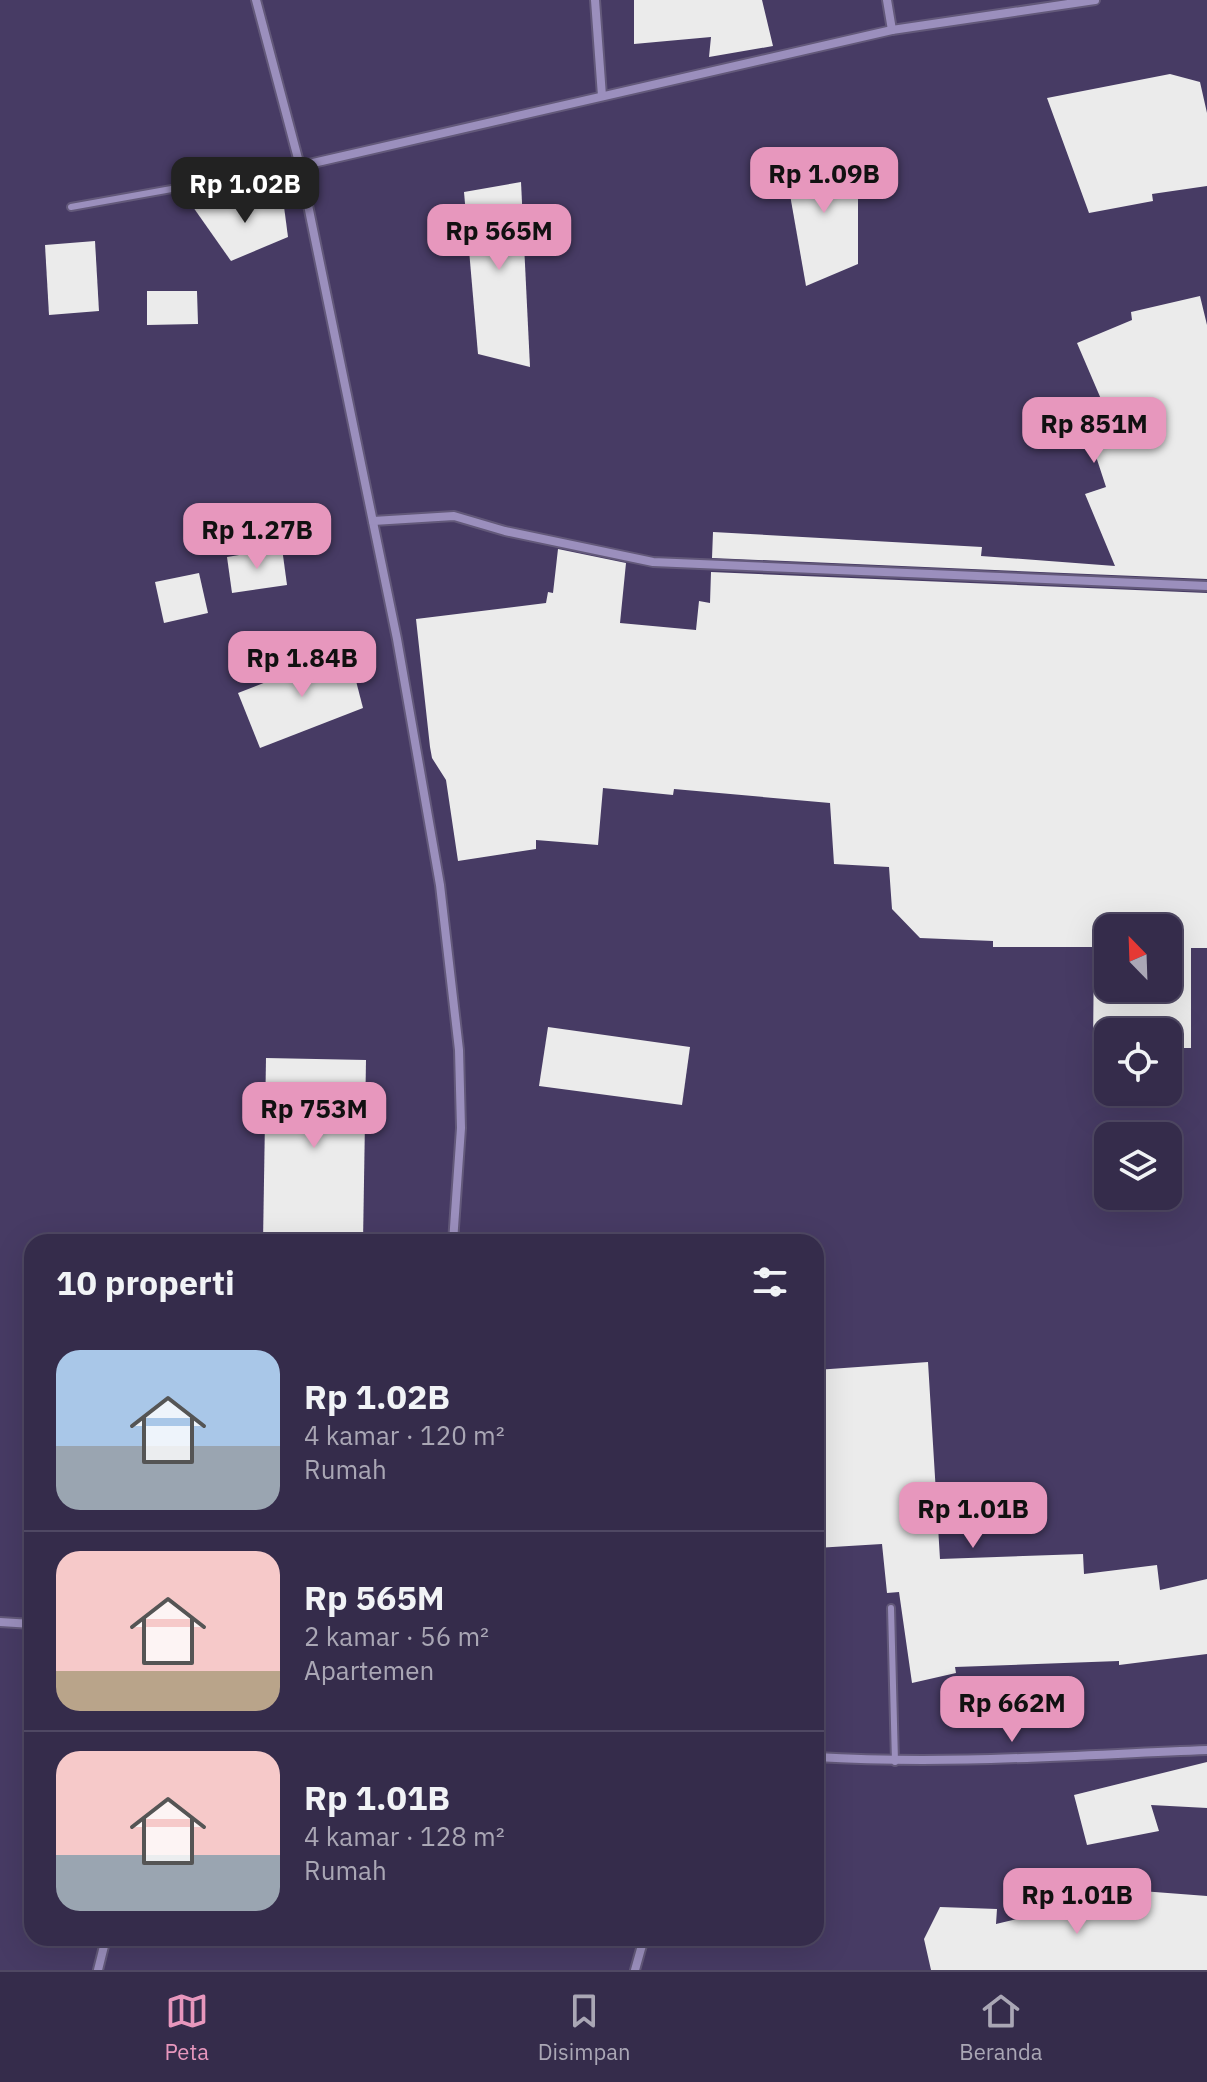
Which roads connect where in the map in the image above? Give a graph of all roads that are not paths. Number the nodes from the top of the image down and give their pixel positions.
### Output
1 (256, 0) edge
2 (595, 0) edge
3 (887, 0) edge
4 (1095, 0) edge
5 (892, 30) junction
6 (602, 96) junction
7 (300, 166) junction
8 (71, 207) dead end
9 (373, 521) junction
10 (1207, 586) edge
11 (454, 1234) edge
12 (891, 1608) dead end
13 (0, 1622) edge
14 (24, 1624) edge
15 (1207, 1750) edge
16 (824, 1758) edge
17 (895, 1762) junction
18 (104, 1946) edge
19 (642, 1946) edge
20 (98, 1970) edge
21 (635, 1970) edge

1 - 7 street
2 - 6 street
3 - 5 street
4 - 5 street
5 - 6 street
6 - 7 street
7 - 8 lane
7 - 9 street
9 - 10 street
9 - 11 street
12 - 17 lane
13 - 14 street
15 - 17 street
16 - 17 street
18 - 20 street
19 - 21 street

